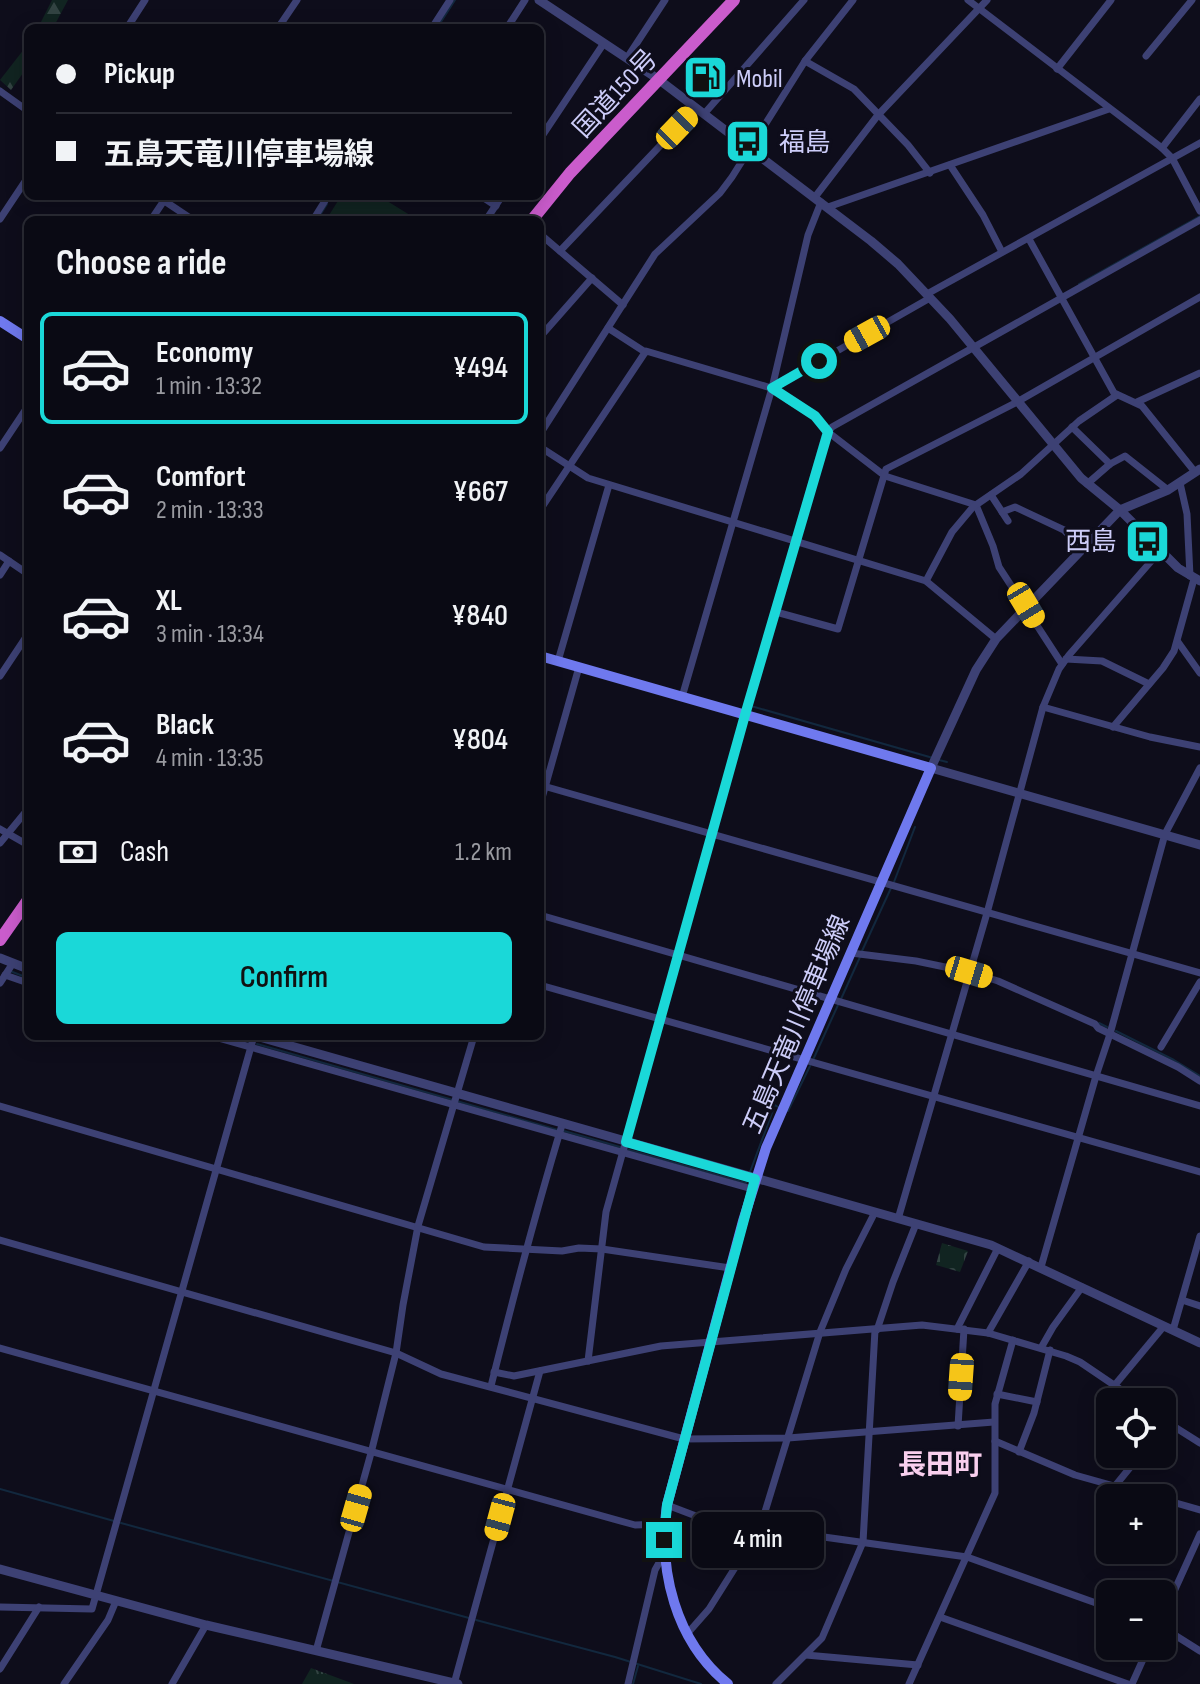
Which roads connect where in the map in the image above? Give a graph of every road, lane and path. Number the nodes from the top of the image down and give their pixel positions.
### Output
1 (145, 0) edge
2 (297, 0) edge
3 (450, 0) edge
4 (525, 0) edge
5 (539, 0) edge
6 (665, 0) edge
7 (734, 0) edge
8 (804, 0) edge
9 (853, 0) edge
10 (968, 0) edge
11 (987, 0) edge
12 (1111, 0) edge
13 (1192, 0) edge
14 (980, 9) junction
15 (130, 24) edge
16 (281, 24) edge
17 (435, 24) edge
18 (510, 24) edge
19 (604, 43) junction
20 (1146, 56) dead end
21 (627, 58) junction
22 (805, 61) junction
23 (1057, 69) junction
24 (658, 79) junction
25 (0, 91) edge
26 (1200, 99) edge
27 (24, 108) edge
28 (1109, 109) junction
29 (700, 111) junction
30 (878, 115) junction
31 (544, 133) edge
32 (1200, 143) edge
33 (750, 148) junction
34 (1162, 148) junction
35 (1172, 158) junction
36 (950, 165) junction
37 (930, 173) junction
38 (24, 183) edge
39 (166, 200) edge
40 (487, 200) edge
41 (500, 200) edge
42 (821, 202) junction
43 (496, 206) junction
44 (1200, 210) edge
45 (188, 216) edge
46 (489, 216) edge
47 (535, 216) edge
48 (0, 219) edge
49 (1200, 220) edge
50 (544, 237) edge
51 (1029, 239) junction
52 (560, 251) junction
53 (1002, 252) junction
54 (592, 278) junction
55 (929, 296) junction
56 (1200, 297) edge
57 (1063, 299) junction
58 (623, 305) junction
59 (0, 321) edge
60 (608, 328) junction
61 (544, 332) edge
62 (24, 336) edge
63 (973, 349) junction
64 (645, 352) junction
65 (1094, 356) junction
66 (1200, 373) edge
67 (772, 388) junction
68 (1117, 395) junction
69 (1017, 402) junction
70 (1137, 402) junction
71 (24, 412) edge
72 (1072, 427) junction
73 (544, 428) edge
74 (828, 432) junction
75 (1054, 446) junction
76 (0, 448) edge
77 (544, 450) edge
78 (1110, 464) junction
79 (569, 466) junction
80 (1198, 471) edge
81 (885, 476) junction
82 (1180, 483) junction
83 (1087, 484) junction
84 (609, 485) junction
85 (1168, 490) junction
86 (991, 495) junction
87 (544, 504) edge
88 (976, 505) junction
89 (1120, 510) junction
90 (1002, 512) junction
91 (1008, 521) dead end
92 (733, 523) junction
93 (1200, 531) edge
94 (1189, 535) junction
95 (796, 542) junction
96 (1082, 549) junction
97 (1161, 550) junction
98 (0, 555) edge
99 (9, 561) junction
100 (859, 561) junction
101 (24, 571) edge
102 (0, 575) edge
103 (1195, 579) edge
104 (926, 581) junction
105 (1026, 605) junction
106 (776, 612) junction
107 (996, 639) junction
108 (24, 640) edge
109 (1178, 642) junction
110 (544, 657) edge
111 (558, 661) junction
112 (1064, 662) junction
113 (579, 667) junction
114 (1200, 673) edge
115 (0, 676) edge
116 (1149, 684) junction
117 (682, 697) junction
118 (1043, 707) junction
119 (745, 715) junction
120 (1113, 727) junction
121 (1200, 747) edge
122 (931, 768) junction
123 (1200, 768) edge
124 (544, 783) edge
125 (544, 786) edge
126 (1018, 793) junction
127 (24, 813) edge
128 (3, 832) edge
129 (713, 834) junction
130 (1165, 834) junction
131 (0, 843) edge
132 (24, 843) edge
133 (1200, 845) edge
134 (881, 883) junction
135 (24, 906) edge
136 (987, 913) junction
137 (544, 916) edge
138 (0, 940) edge
139 (851, 953) junction
140 (1132, 953) junction
141 (679, 955) junction
142 (0, 958) edge
143 (13, 963) junction
144 (24, 967) edge
145 (969, 972) junction
146 (1200, 973) edge
147 (5, 975) junction
148 (24, 982) edge
149 (1200, 982) edge
150 (0, 983) edge
151 (544, 986) edge
152 (830, 999) junction
153 (661, 1019) junction
154 (1110, 1034) junction
155 (951, 1035) junction
156 (473, 1040) edge
157 (253, 1041) edge
158 (1161, 1047) dead end
159 (803, 1060) junction
160 (1096, 1076) junction
161 (1200, 1081) edge
162 (933, 1096) junction
163 (456, 1099) junction
164 (0, 1106) edge
165 (1200, 1106) edge
166 (560, 1129) junction
167 (1078, 1137) junction
168 (624, 1147) junction
169 (216, 1167) junction
170 (1200, 1172) edge
171 (754, 1184) junction
172 (875, 1212) junction
173 (898, 1219) junction
174 (916, 1224) junction
175 (418, 1226) junction
176 (1200, 1236) edge
177 (0, 1240) edge
178 (526, 1248) junction
179 (998, 1248) junction
180 (602, 1249) junction
181 (1029, 1261) junction
182 (1041, 1267) junction
183 (730, 1268) junction
184 (1082, 1287) junction
185 (181, 1291) junction
186 (1182, 1300) junction
187 (1200, 1306) edge
188 (1168, 1328) junction
189 (960, 1329) junction
190 (876, 1330) junction
191 (820, 1332) junction
192 (988, 1333) junction
193 (1013, 1340) junction
194 (710, 1343) junction
195 (1200, 1343) edge
196 (0, 1348) edge
197 (1041, 1348) junction
198 (1050, 1350) junction
199 (396, 1353) junction
200 (588, 1361) junction
201 (540, 1371) junction
202 (494, 1372) junction
203 (491, 1386) junction
204 (1114, 1386) junction
205 (1117, 1388) edge
206 (152, 1392) junction
207 (997, 1394) junction
208 (533, 1399) junction
209 (1037, 1402) junction
210 (994, 1422) junction
211 (958, 1426) junction
212 (1176, 1430) edge
213 (868, 1434) junction
214 (788, 1438) junction
215 (684, 1439) junction
216 (995, 1441) junction
217 (1200, 1443) edge
218 (1019, 1452) junction
219 (371, 1453) junction
220 (1130, 1468) edge
221 (1108, 1484) edge
222 (1117, 1484) edge
223 (508, 1490) junction
224 (1176, 1503) edge
225 (667, 1505) junction
226 (1200, 1510) edge
227 (664, 1524) junction
228 (760, 1528) junction
229 (1200, 1534) edge
230 (863, 1542) junction
231 (664, 1554) junction
232 (967, 1557) junction
233 (0, 1569) edge
234 (1176, 1587) edge
235 (96, 1595) junction
236 (116, 1601) junction
237 (1096, 1603) edge
238 (0, 1607) edge
239 (39, 1607) junction
240 (940, 1617) junction
241 (206, 1625) junction
242 (687, 1634) junction
243 (1176, 1636) edge
244 (316, 1651) junction
245 (1200, 1651) edge
246 (806, 1655) junction
247 (1142, 1660) edge
248 (918, 1665) junction
249 (0, 1669) edge
250 (64, 1684) edge
251 (172, 1684) edge
252 (455, 1684) edge
253 (628, 1684) edge
254 (728, 1684) edge
255 (776, 1684) edge
256 (909, 1684) edge
257 (1130, 1684) edge

1 - 15 street
2 - 16 street
3 - 17 street
4 - 18 street
5 - 19 street
6 - 21 street
7 - 24 highway, 国道150号
8 - 29 street
9 - 22 street
10 - 14 street
11 - 14 street
12 - 23 street
13 - 20 street
14 - 23 street
14 - 30 street
19 - 21 street
19 - 31 street
21 - 24 street
22 - 30 street
22 - 33 street
23 - 28 street
24 - 29 street
24 - 47 highway, 国道150号
25 - 27 street
26 - 34 street
28 - 34 street
28 - 36 street
29 - 33 street
29 - 52 street
30 - 37 street
30 - 42 street
32 - 35 street
33 - 42 street
33 - 58 street
34 - 35 street
35 - 44 street
35 - 51 street
36 - 37 street
36 - 53 street
37 - 42 street
38 - 48 street
39 - 45 street
40 - 43 street
41 - 43 street
42 - 55 street
42 - 67 street
43 - 46 street
49 - 57 street
50 - 52 street
51 - 53 street
51 - 57 street
52 - 54 street
53 - 55 street
54 - 58 street
54 - 61 street
55 - 63 street
55 - 67 street
56 - 65 street
57 - 63 street
57 - 65 street
58 - 60 street
59 - 62 main road
60 - 64 street
60 - 73 street
63 - 69 street
63 - 74 street
64 - 67 street
64 - 79 street
65 - 68 street
65 - 69 street
66 - 70 street
67 - 74 street
67 - 92 street
68 - 70 street
68 - 72 street
69 - 75 street
69 - 81 street
70 - 80 street
71 - 76 street
72 - 75 street
72 - 78 street
74 - 81 street
74 - 95 street
75 - 83 street
75 - 86 street
77 - 79 street
78 - 83 street
78 - 85 street
79 - 84 street
79 - 87 street
80 - 82 street
81 - 88 street
81 - 100 street
82 - 85 street
82 - 94 street
83 - 89 street
84 - 92 street
84 - 111 street
85 - 89 street
86 - 88 street
86 - 90 street
88 - 104 street
88 - 105 street
89 - 96 street
89 - 97 street
90 - 91 street
90 - 96 street
92 - 95 street
92 - 117 street
93 - 94 street
94 - 103 street
95 - 100 street
95 - 106 street
96 - 105 street
97 - 103 street
97 - 112 street
98 - 99 street
99 - 101 street
99 - 102 street
100 - 104 street
100 - 106 street
103 - 109 street
104 - 107 street
105 - 107 street
105 - 112 street
106 - 119 street
107 - 122 street
108 - 115 street
109 - 114 street
109 - 116 street
110 - 111 main road
111 - 113 main road
112 - 116 street
112 - 118 street
113 - 117 main road
113 - 124 street
116 - 120 street
117 - 119 main road
118 - 120 street
118 - 126 street
119 - 122 main road
119 - 129 street
120 - 121 street
122 - 126 street
122 - 134 main road, 五島天竜川停車場線
123 - 130 street
125 - 129 street
126 - 130 street
126 - 136 street
127 - 128 street
128 - 131 street
128 - 132 street
129 - 134 street
129 - 141 street
130 - 133 street
130 - 140 street
134 - 136 street
134 - 139 main road, 五島天竜川停車場線
135 - 138 highway
136 - 140 street
136 - 145 street
137 - 141 street
139 - 145 street
139 - 152 main road, 五島天竜川停車場線
140 - 146 street
140 - 154 street
141 - 152 street
141 - 153 street
142 - 143 street
143 - 144 street
143 - 147 street
145 - 154 street
145 - 155 street
147 - 148 street
147 - 150 street
149 - 158 street
151 - 153 street
152 - 155 street
152 - 159 main road, 五島天竜川停車場線
153 - 159 street
153 - 168 street
154 - 160 street
154 - 161 street
155 - 160 street
155 - 162 street
156 - 163 street
157 - 163 street
157 - 169 street
159 - 162 street
159 - 171 main road, 五島天竜川停車場線
160 - 165 street
160 - 167 street
162 - 167 street
162 - 173 street
163 - 166 street
163 - 175 street
164 - 169 street
166 - 168 street
166 - 178 street
167 - 170 street
167 - 182 street
168 - 171 street
168 - 180 street
169 - 175 street
169 - 185 street
171 - 172 street
171 - 183 main road, 五島天竜川停車場線
172 - 173 street
172 - 191 street
173 - 174 street
174 - 179 street
174 - 190 street
175 - 178 street
175 - 199 street
176 - 186 street
177 - 185 street
178 - 180 street
178 - 202 street
179 - 181 street
179 - 189 street
180 - 183 street
180 - 200 street
181 - 182 street
181 - 192 street
182 - 184 street
183 - 194 main road, 五島天竜川停車場線
184 - 188 street
184 - 197 street
185 - 199 street
185 - 206 street
186 - 187 street
186 - 188 street
188 - 195 street
188 - 204 street
189 - 190 street
189 - 192 street
189 - 211 street
190 - 191 street
190 - 213 street
191 - 194 street
191 - 214 street
192 - 193 street
193 - 197 street
193 - 207 street
194 - 200 street
194 - 215 main road, 五島天竜川停車場線
196 - 206 street
197 - 198 street
198 - 204 street
198 - 209 street
199 - 203 street
199 - 219 street
200 - 201 street
201 - 202 street
201 - 208 street
202 - 203 street
203 - 208 street
204 - 205 street
206 - 219 street
206 - 235 street
207 - 209 street
207 - 210 street
208 - 215 street
208 - 223 street
209 - 218 street
210 - 211 street
210 - 216 street
211 - 213 street
212 - 217 street
213 - 214 street
213 - 230 street
214 - 215 street
214 - 228 street
215 - 225 main road, 五島天竜川停車場線
216 - 218 street
216 - 232 street
218 - 221 street
219 - 223 street
219 - 244 street
220 - 222 street
223 - 227 street
223 - 252 street
224 - 226 street
225 - 227 main road, 五島天竜川停車場線
225 - 228 street
227 - 231 main road, 五島天竜川停車場線
228 - 230 street
228 - 242 street
229 - 234 street
230 - 232 street
230 - 246 street
231 - 242 main road, 五島天竜川停車場線
231 - 253 street
232 - 237 street
232 - 240 street
233 - 235 street
235 - 236 street
235 - 239 street
236 - 241 street
236 - 250 street
238 - 239 street
239 - 249 street
240 - 248 street
240 - 257 street
241 - 244 street
241 - 251 street
242 - 254 main road, 五島天竜川停車場線
243 - 245 street
244 - 252 street
246 - 248 street
246 - 255 street
247 - 257 street
248 - 256 street

